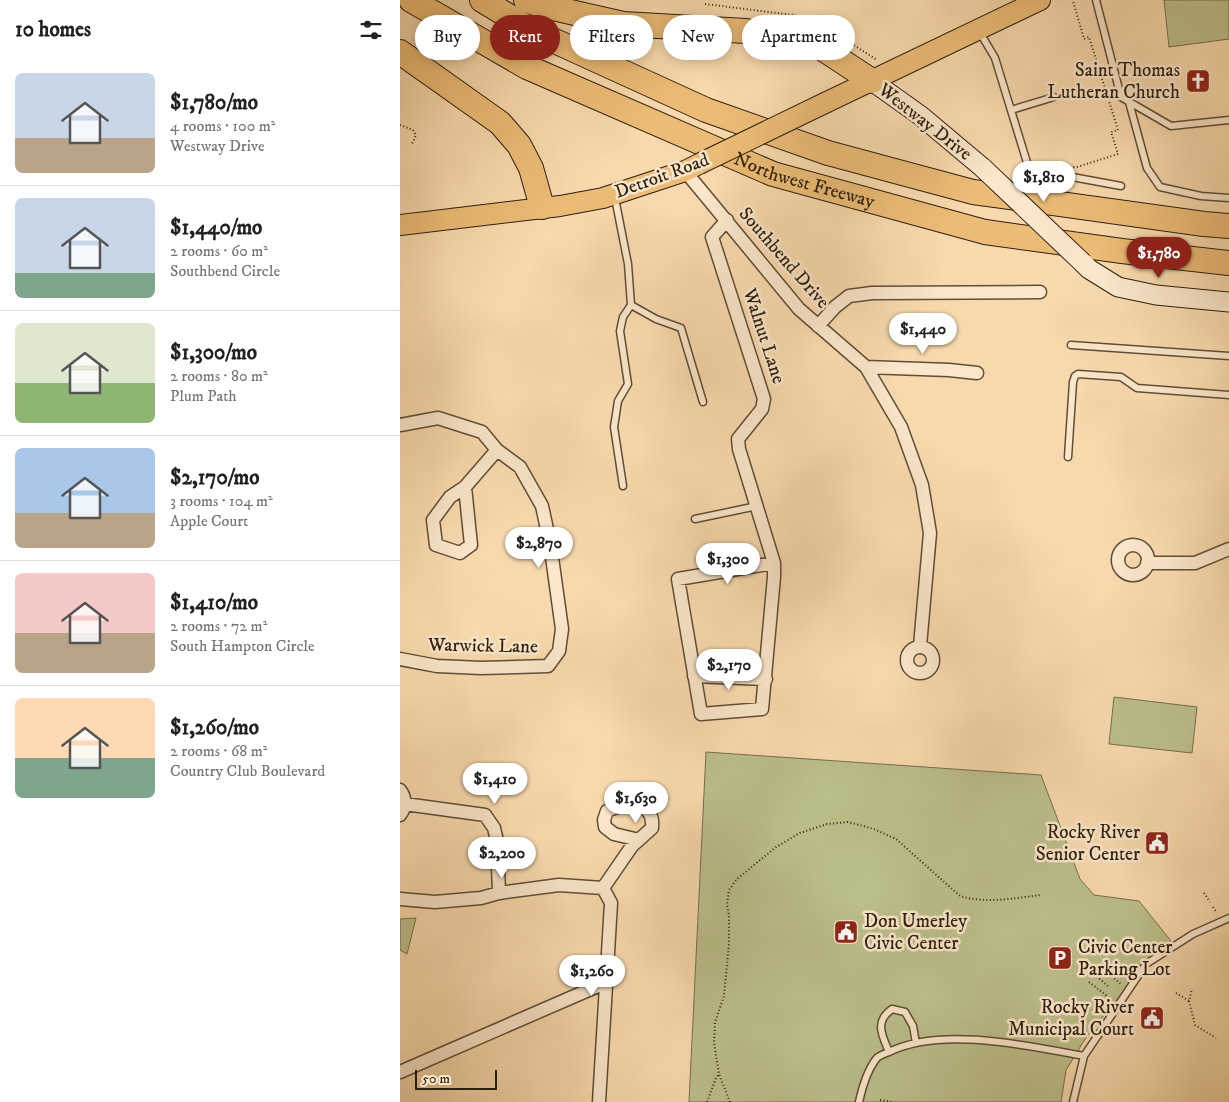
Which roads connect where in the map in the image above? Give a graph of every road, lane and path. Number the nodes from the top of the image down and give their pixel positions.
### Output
1 (412, 0) edge
2 (482, 0) edge
3 (526, 0) edge
4 (1040, 0) edge
5 (1096, 0) edge
6 (1073, 1) edge
7 (978, 30) junction
8 (400, 52) edge
9 (872, 81) junction
10 (1054, 96) dead end
11 (1129, 102) junction
12 (1011, 110) junction
13 (1229, 120) edge
14 (400, 125) edge
15 (412, 144) dead end
16 (692, 168) junction
17 (1050, 173) junction
18 (1121, 186) dead end
19 (614, 194) junction
20 (1229, 198) edge
21 (542, 207) junction
22 (727, 220) junction
23 (400, 225) edge
24 (1229, 226) edge
25 (1229, 263) edge
26 (1040, 292) dead end
27 (1229, 302) edge
28 (631, 305) junction
29 (818, 326) junction
30 (1071, 345) dead end
31 (1229, 356) edge
32 (866, 368) junction
33 (977, 372) dead end
34 (1229, 394) edge
35 (703, 402) dead end
36 (400, 425) edge
37 (497, 450) junction
38 (1068, 457) dead end
39 (623, 486) dead end
40 (464, 487) junction
41 (757, 506) junction
42 (695, 519) dead end
43 (1229, 549) edge
44 (774, 563) junction
45 (1148, 563) dead end
46 (920, 646) dead end
47 (400, 659) edge
48 (694, 676) junction
49 (766, 679) junction
50 (400, 790) edge
51 (402, 809) edge
52 (639, 840) dead end
53 (603, 888) junction
54 (499, 893) junction
55 (1204, 893) dead end
56 (1041, 895) dead end
57 (400, 899) edge
58 (1210, 902) dead end
59 (1229, 918) edge
60 (1101, 967) dead end
61 (1094, 974) dead end
62 (1115, 979) dead end
63 (607, 982) junction
64 (1089, 982) dead end
65 (1109, 986) dead end
66 (1192, 989) dead end
67 (1176, 992) dead end
68 (1104, 993) dead end
69 (1189, 1001) junction
70 (1216, 1038) dead end
71 (916, 1043) junction
72 (889, 1052) junction
73 (1084, 1056) junction
74 (400, 1072) edge
75 (719, 1074) junction
76 (880, 1100) dead end
77 (599, 1102) edge
78 (707, 1102) edge
79 (730, 1102) edge
80 (859, 1102) edge
81 (892, 1102) edge
82 (1073, 1102) edge

1 - 25 highway, Northwest Freeway
2 - 24 highway, Northwest Freeway
3 - 9 highway
4 - 7 main road, Detroit Road
5 - 11 lane
6 - 17 path
7 - 9 main road, Detroit Road
7 - 12 lane
8 - 21 highway
9 - 16 main road, Detroit Road, bridge
9 - 27 main road, Westway Drive, bridge
10 - 12 lane
11 - 13 lane
11 - 20 lane
12 - 17 lane
14 - 15 path
16 - 19 main road, Detroit Road
16 - 22 street, Southbend Drive
17 - 18 lane
19 - 21 main road, Detroit Road
19 - 28 lane
21 - 23 main road, Detroit Road
22 - 29 street, Southbend Drive
22 - 41 street, Walnut Lane
26 - 29 street
28 - 35 lane
28 - 39 lane
29 - 32 street, Southbend Drive
30 - 31 lane
32 - 33 street
32 - 46 street, Southbend Drive
34 - 38 lane
36 - 37 street, Warwick Lane
37 - 40 street
37 - 47 street, Warwick Lane
40 - 40 street
41 - 42 lane
41 - 44 street, Walnut Lane
43 - 45 street
44 - 48 street, Walnut Lane
44 - 49 street, Walnut Lane
48 - 49 street
48 - 49 street, Walnut Lane
50 - 51 street
51 - 54 street
52 - 53 street
53 - 54 street
53 - 63 street
54 - 57 street
55 - 58 path
56 - 75 path
59 - 73 lane
60 - 62 path
61 - 65 path
63 - 74 street
63 - 77 street
64 - 68 path
66 - 69 path
67 - 69 path
69 - 70 path
71 - 72 lane
71 - 72 lane
71 - 73 lane
72 - 80 lane
73 - 82 lane
75 - 78 path
75 - 79 path
76 - 81 path

